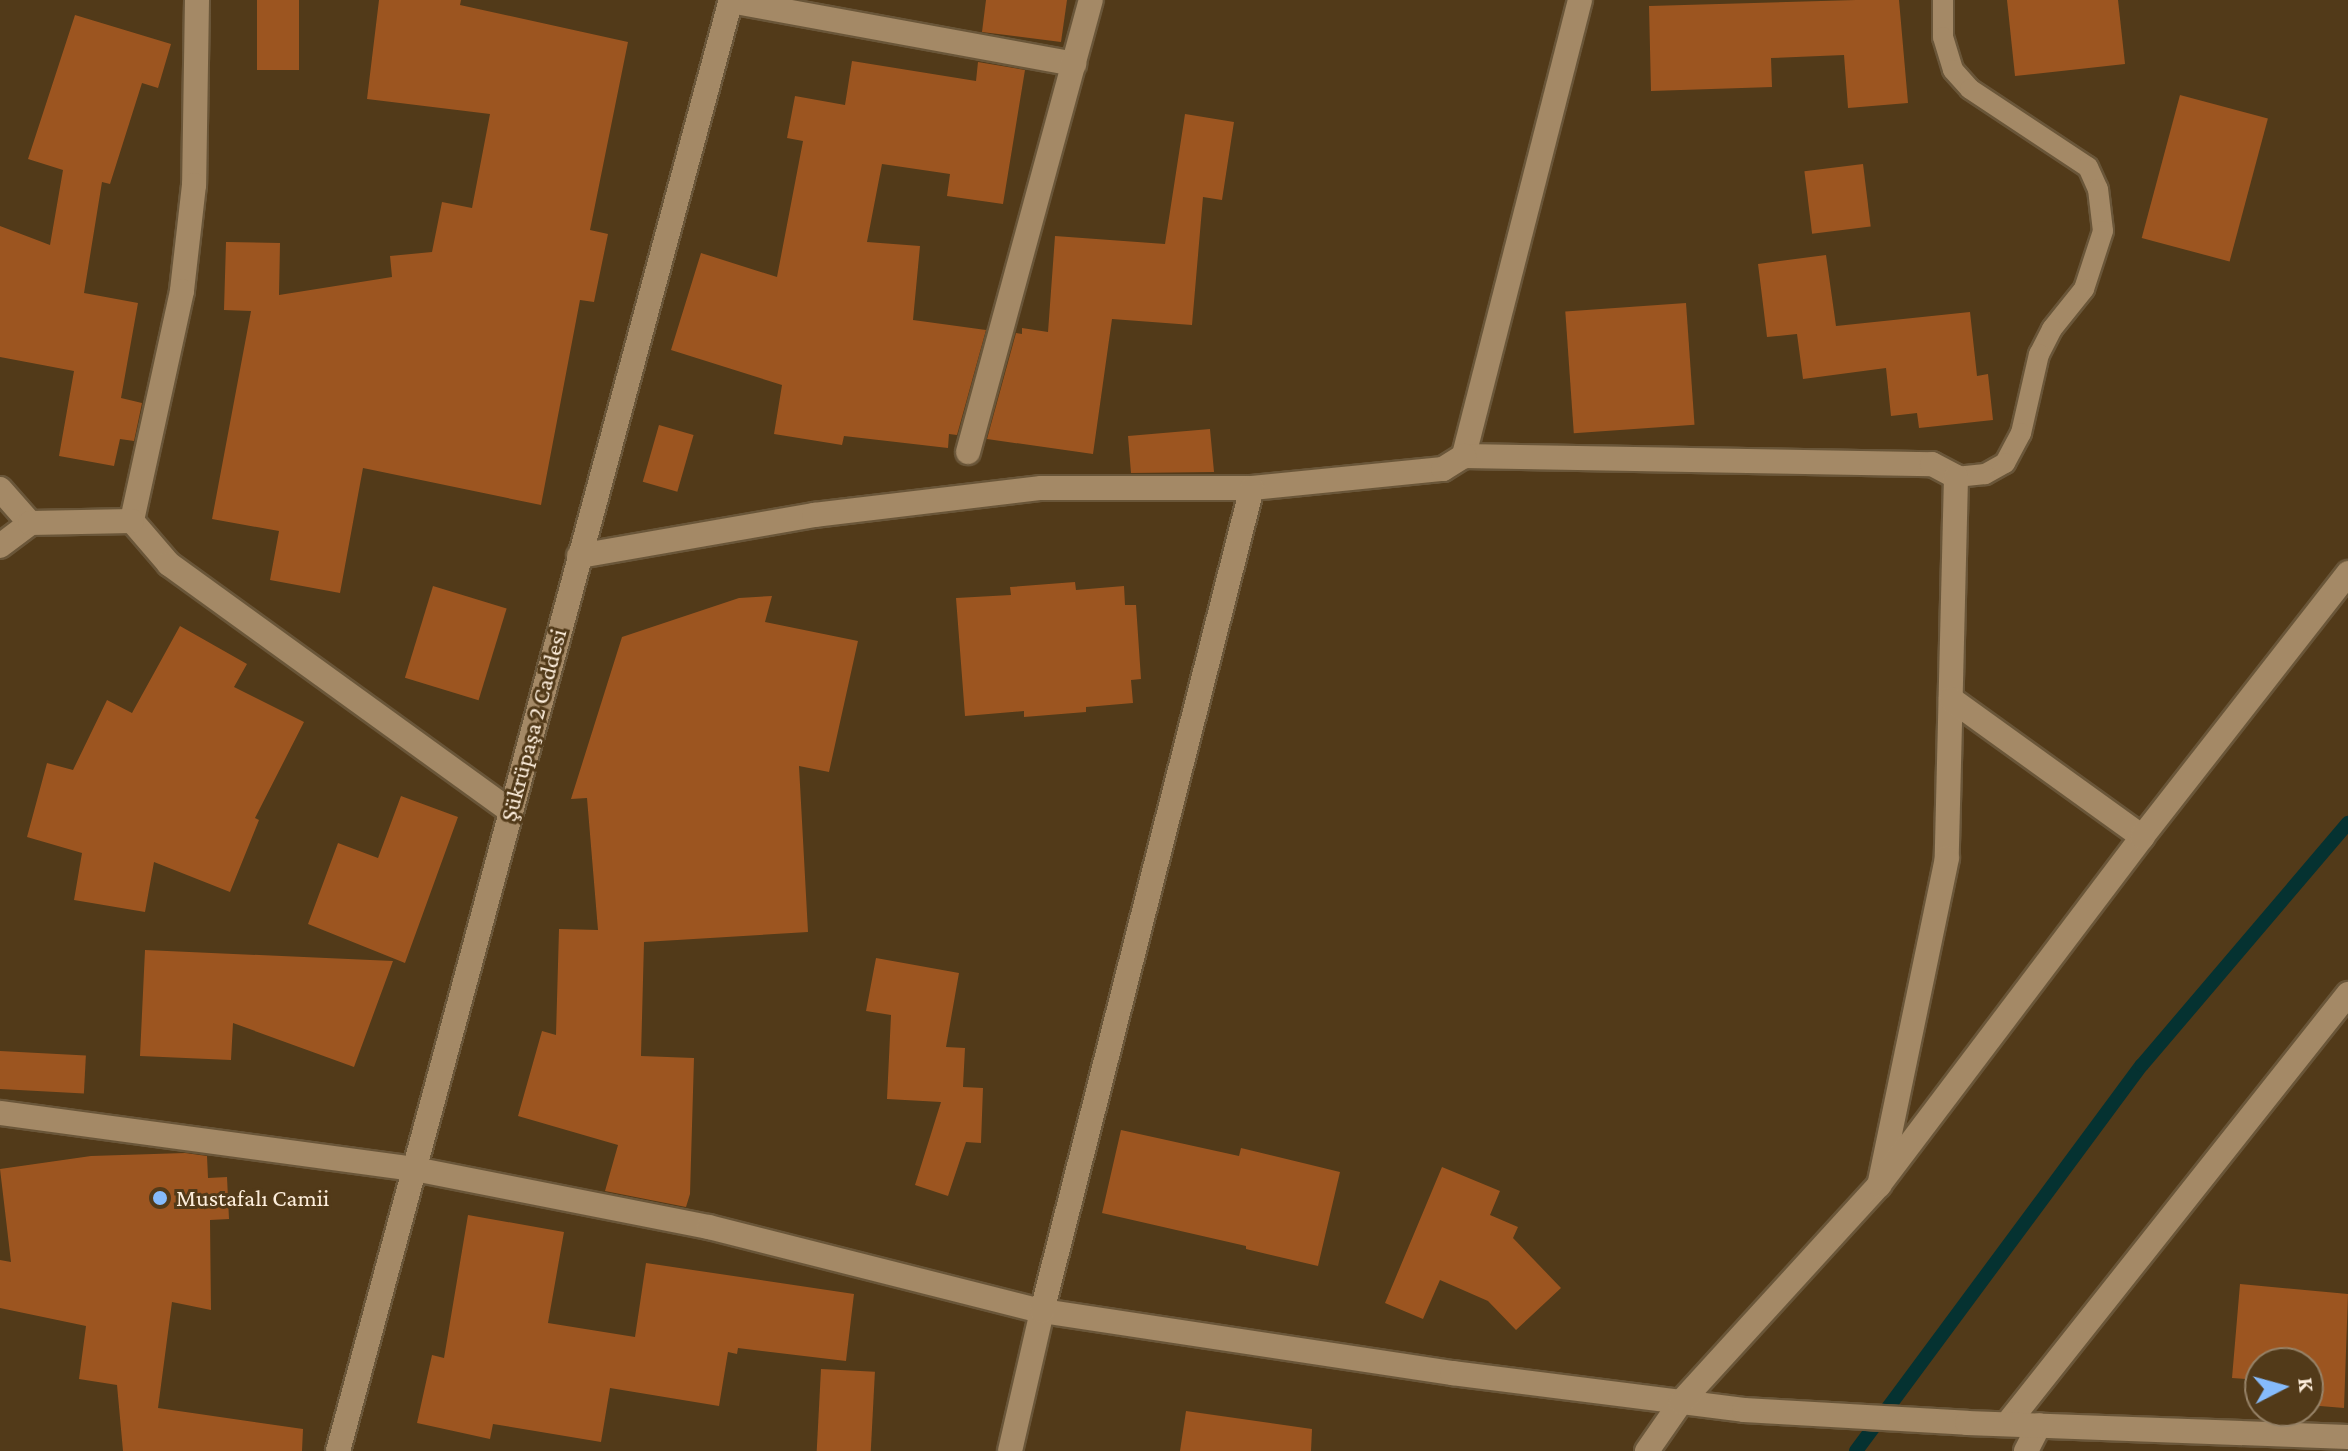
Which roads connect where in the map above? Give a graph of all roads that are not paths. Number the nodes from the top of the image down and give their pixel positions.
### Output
1 (197, 0) edge
2 (731, 0) edge
3 (1091, 0) edge
4 (1580, 0) edge
5 (1943, 0) edge
6 (1074, 64) junction
7 (968, 452) dead end
8 (1464, 456) junction
9 (1956, 477) junction
10 (1252, 488) junction
11 (0, 489) edge
12 (132, 521) junction
13 (30, 523) junction
14 (0, 546) edge
15 (579, 556) junction
16 (2348, 573) edge
17 (1951, 699) junction
18 (510, 811) junction
19 (2142, 837) junction
20 (2348, 994) edge
21 (0, 1113) edge
22 (415, 1169) junction
23 (1879, 1185) junction
24 (1042, 1311) junction
25 (1681, 1402) junction
26 (2007, 1424) junction
27 (2039, 1425) junction
28 (2348, 1437) edge
29 (338, 1451) edge
30 (1010, 1451) edge
31 (1647, 1451) edge
32 (2026, 1451) edge

1 - 12 street
2 - 6 street
2 - 15 street, Şükrüpaşa 2 Caddesi
3 - 6 street
4 - 8 street
5 - 9 lane
6 - 7 street
8 - 9 street
8 - 10 street
9 - 17 street
10 - 15 street
10 - 24 street
11 - 13 street
12 - 13 street
12 - 18 street
13 - 14 street
15 - 18 street, Şükrüpaşa 2 Caddesi
16 - 19 street
17 - 19 street
17 - 23 street
18 - 22 street, Şükrüpaşa 2 Caddesi
19 - 23 street
20 - 26 street
21 - 22 street
22 - 24 street
22 - 29 street, Şükrüpaşa 2 Caddesi
23 - 25 street
24 - 25 street
24 - 30 street
25 - 26 street
25 - 31 street
26 - 27 street
27 - 28 street
27 - 32 street

